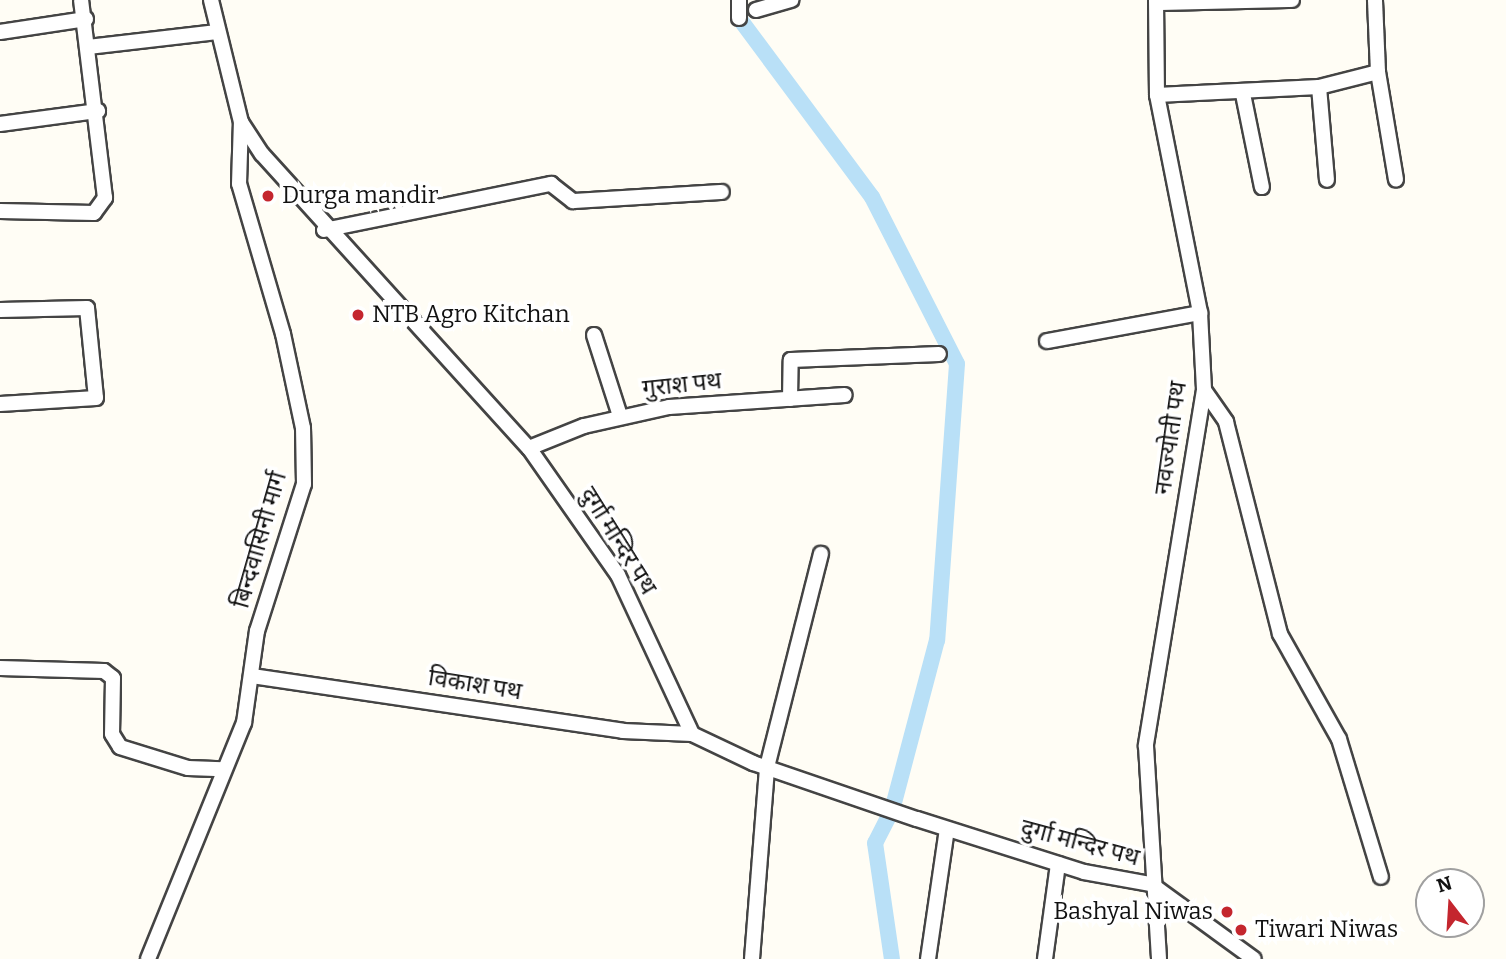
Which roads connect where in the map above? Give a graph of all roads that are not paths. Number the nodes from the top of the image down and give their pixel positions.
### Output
1 (82, 0) edge
2 (211, 0) edge
3 (739, 0) edge
4 (792, 0) edge
5 (1292, 0) edge
6 (1375, 0) edge
7 (1156, 2) edge
8 (756, 10) dead end
9 (739, 18) dead end
10 (86, 19) junction
11 (0, 32) edge
12 (217, 32) junction
13 (88, 47) junction
14 (1378, 72) junction
15 (1319, 87) junction
16 (1243, 94) junction
17 (1157, 95) junction
18 (98, 111) junction
19 (242, 122) junction
20 (0, 124) edge
21 (1327, 180) dead end
22 (1396, 180) dead end
23 (1262, 187) dead end
24 (722, 192) dead end
25 (0, 211) edge
26 (324, 230) junction
27 (0, 310) edge
28 (1200, 313) junction
29 (594, 334) dead end
30 (1047, 341) dead end
31 (939, 354) dead end
32 (1204, 390) junction
33 (845, 395) dead end
34 (790, 399) junction
35 (0, 404) edge
36 (620, 416) junction
37 (529, 448) junction
38 (821, 554) dead end
39 (0, 668) edge
40 (252, 676) junction
41 (692, 734) junction
42 (767, 766) junction
43 (222, 769) junction
44 (947, 829) junction
45 (1058, 864) junction
46 (1381, 877) dead end
47 (1151, 884) junction
48 (148, 959) edge
49 (752, 959) edge
50 (928, 959) edge
51 (1045, 959) edge
52 (1159, 959) edge
53 (1254, 959) edge

1 - 10 street
2 - 12 street, दुर्गा मन्दिर पथ
3 - 9 street
4 - 8 street
5 - 7 street
6 - 14 street
7 - 17 street, नवज्योती पथ
10 - 11 street
10 - 13 street
12 - 13 street
12 - 19 street, दुर्गा मन्दिर पथ
13 - 18 street
14 - 15 street
14 - 22 street
15 - 16 street
15 - 21 street
16 - 17 street
16 - 23 street
17 - 28 street, नवज्योती पथ
18 - 20 street
18 - 25 street
19 - 26 street, दुर्गा मन्दिर पथ
19 - 40 street, बिन्दवासिनी मार्ग
24 - 26 street
26 - 37 street, दुर्गा मन्दिर पथ
27 - 35 street
28 - 30 street
28 - 32 street, नवज्योती पथ
29 - 36 street
31 - 34 street
32 - 46 street
32 - 47 street, नवज्योती पथ
33 - 34 street, गुराश पथ
34 - 36 street, गुराश पथ
36 - 37 street, गुराश पथ
37 - 41 street, दुर्गा मन्दिर पथ
38 - 42 street
39 - 43 street
40 - 41 street, विकाश पथ
40 - 43 street, बिन्दवासिनी मार्ग
41 - 42 street, दुर्गा मन्दिर पथ
42 - 44 street, दुर्गा मन्दिर पथ
42 - 49 street
43 - 48 street, बिन्दवासिनी मार्ग
44 - 45 street, दुर्गा मन्दिर पथ
44 - 50 street
45 - 47 street, दुर्गा मन्दिर पथ
45 - 51 street
47 - 52 street, नवज्योती पथ
47 - 53 street

